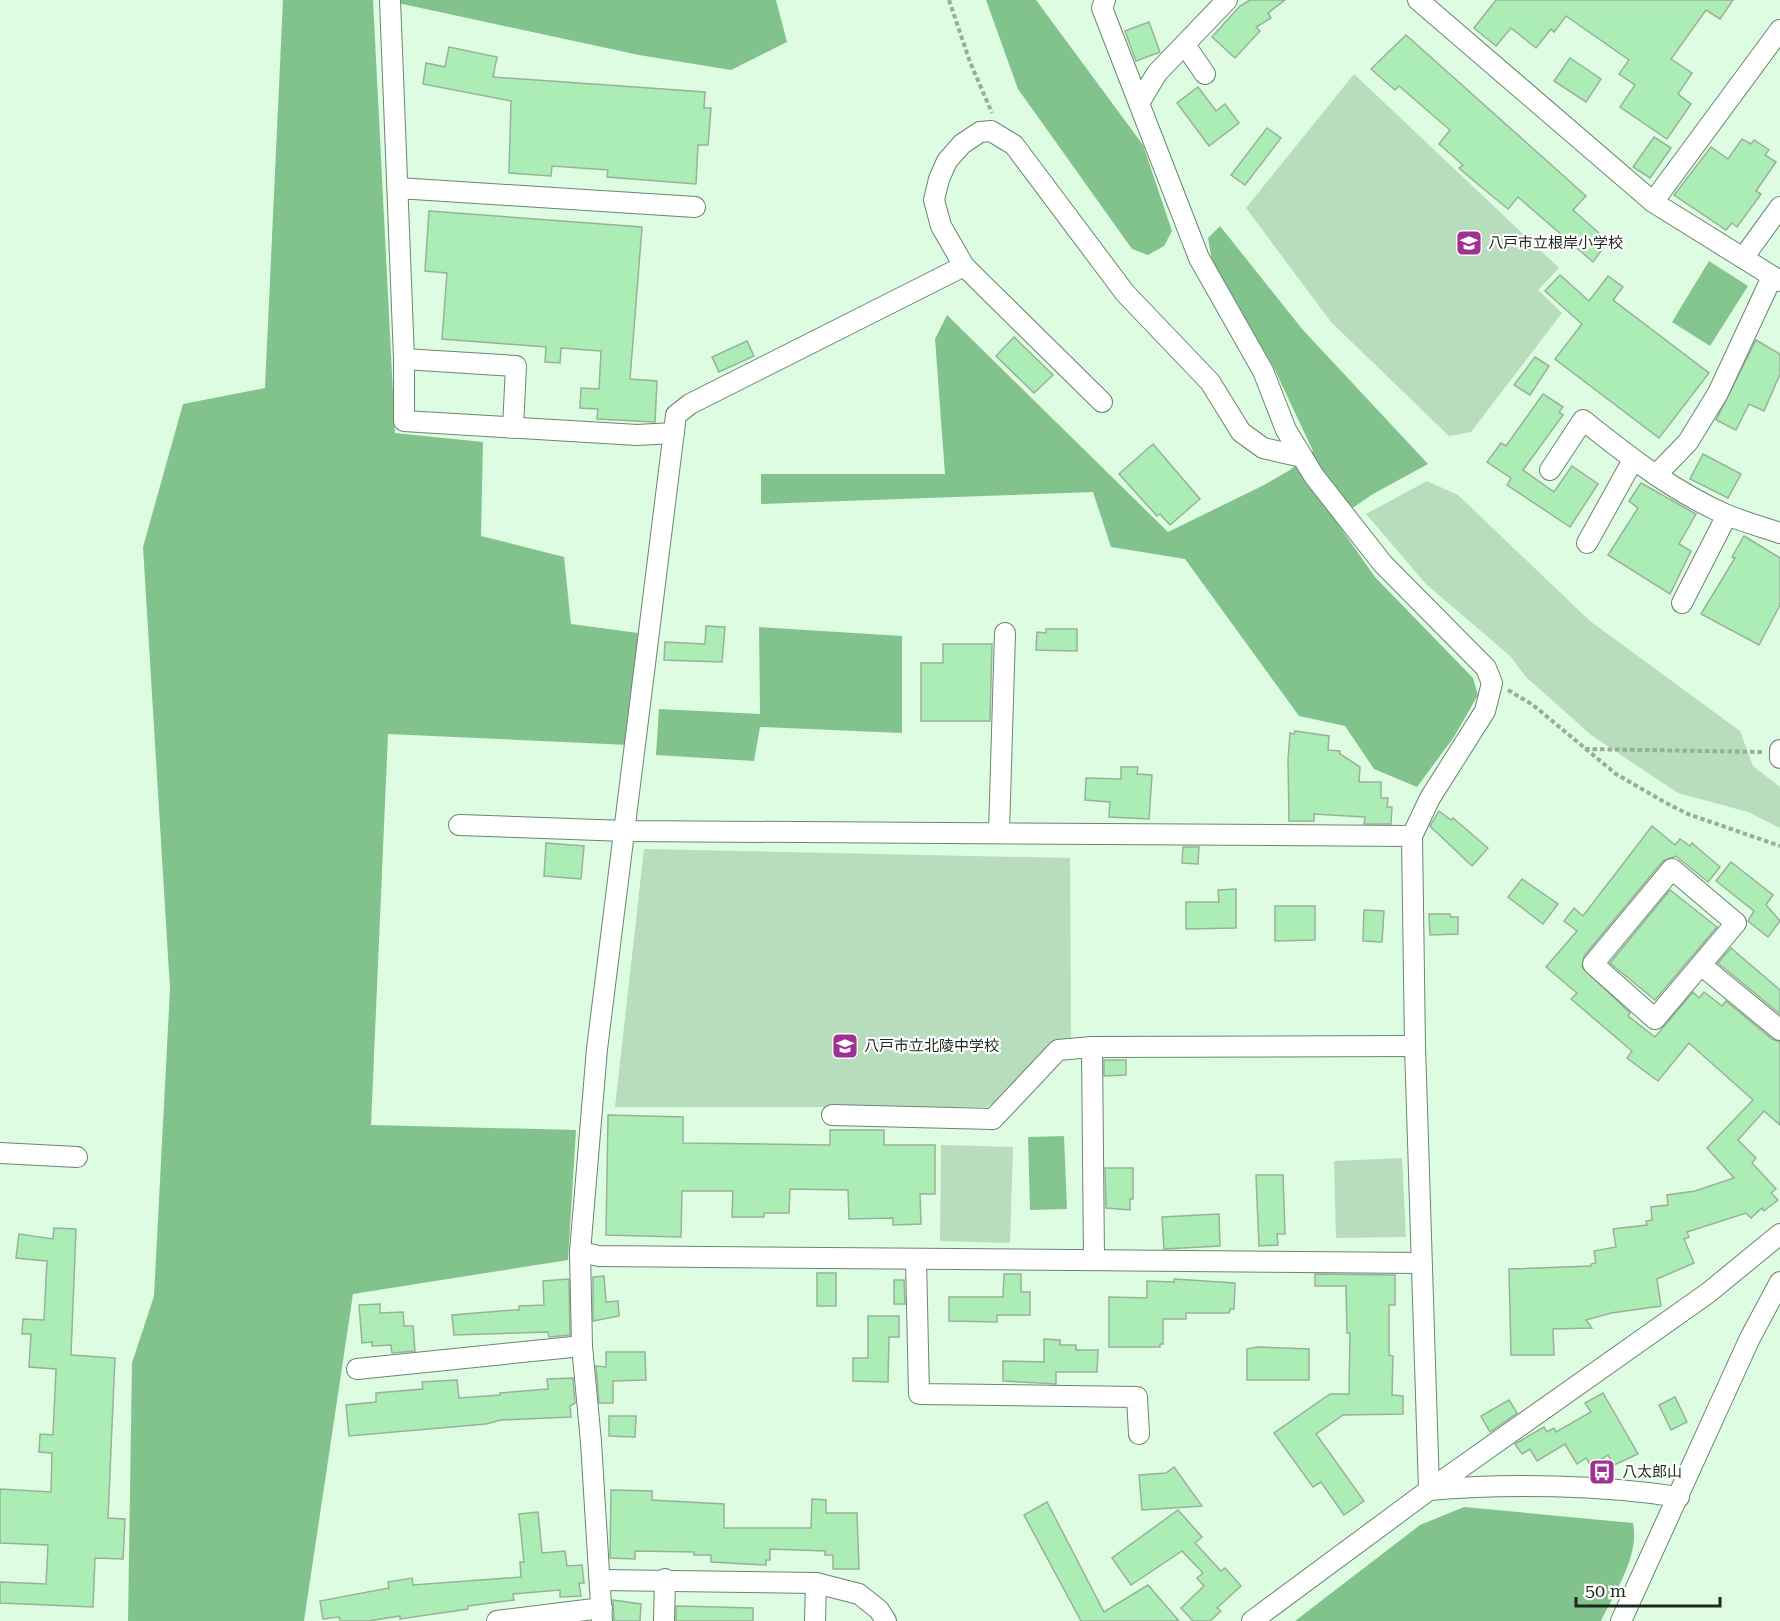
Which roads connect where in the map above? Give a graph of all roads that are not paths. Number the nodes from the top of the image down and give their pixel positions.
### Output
1 (390, 0) edge
2 (1105, 0) edge
3 (1227, 0) edge
4 (1418, 0) edge
5 (1780, 30) edge
6 (1185, 45) junction
7 (1205, 74) dead end
8 (1139, 103) junction
9 (398, 188) junction
10 (1653, 202) junction
11 (695, 207) dead end
12 (1780, 207) edge
13 (1743, 258) junction
14 (964, 266) junction
15 (1776, 279) edge
16 (405, 359) junction
17 (1102, 402) dead end
18 (513, 428) junction
19 (674, 433) junction
20 (1302, 457) junction
21 (1633, 460) junction
22 (1550, 470) dead end
23 (1656, 475) junction
24 (1727, 515) junction
25 (1780, 533) edge
26 (1587, 543) dead end
27 (1682, 603) dead end
28 (1005, 633) dead end
29 (1780, 751) edge
30 (1780, 758) edge
31 (459, 825) dead end
32 (626, 831) junction
33 (999, 832) junction
34 (1412, 836) junction
35 (1701, 965) junction
36 (1780, 1030) edge
37 (1415, 1046) junction
38 (1092, 1047) junction
39 (832, 1115) dead end
40 (0, 1154) edge
41 (77, 1157) dead end
42 (1780, 1234) edge
43 (580, 1252) junction
44 (916, 1260) junction
45 (1094, 1260) junction
46 (1422, 1263) junction
47 (1780, 1282) edge
48 (582, 1346) junction
49 (357, 1370) dead end
50 (1139, 1434) dead end
51 (1429, 1490) junction
52 (1679, 1497) junction
53 (665, 1579) junction
54 (600, 1580) junction
55 (816, 1583) junction
56 (602, 1614) edge
57 (497, 1621) edge
58 (664, 1621) edge
59 (815, 1621) edge
60 (886, 1621) edge
61 (1252, 1621) edge
62 (1621, 1621) edge

1 - 9 street
2 - 8 street
3 - 6 street
4 - 10 street
5 - 10 street
6 - 7 street
6 - 8 street
8 - 20 street
9 - 11 street
9 - 16 street
10 - 13 street
12 - 13 street
13 - 15 street
14 - 17 street
14 - 19 street
14 - 20 street
15 - 23 street
16 - 18 street
16 - 18 street
18 - 19 street
19 - 32 street
20 - 34 street
21 - 22 street
21 - 23 street
21 - 26 street
23 - 24 street
24 - 25 street
24 - 27 street
28 - 33 street
29 - 30 street
31 - 32 street
32 - 33 street
32 - 43 street
33 - 34 street
34 - 37 street
35 - 35 street
35 - 36 street
37 - 38 street
37 - 46 street
38 - 39 street
38 - 45 street
40 - 41 street
42 - 51 street
43 - 44 street
43 - 48 street
44 - 45 street
44 - 50 street
45 - 46 street
46 - 51 street
47 - 52 street
48 - 49 street
48 - 54 street
51 - 52 street
51 - 61 street
52 - 62 street
53 - 54 street
53 - 55 street
53 - 58 street
54 - 56 street
55 - 59 street
55 - 60 street
56 - 57 street

